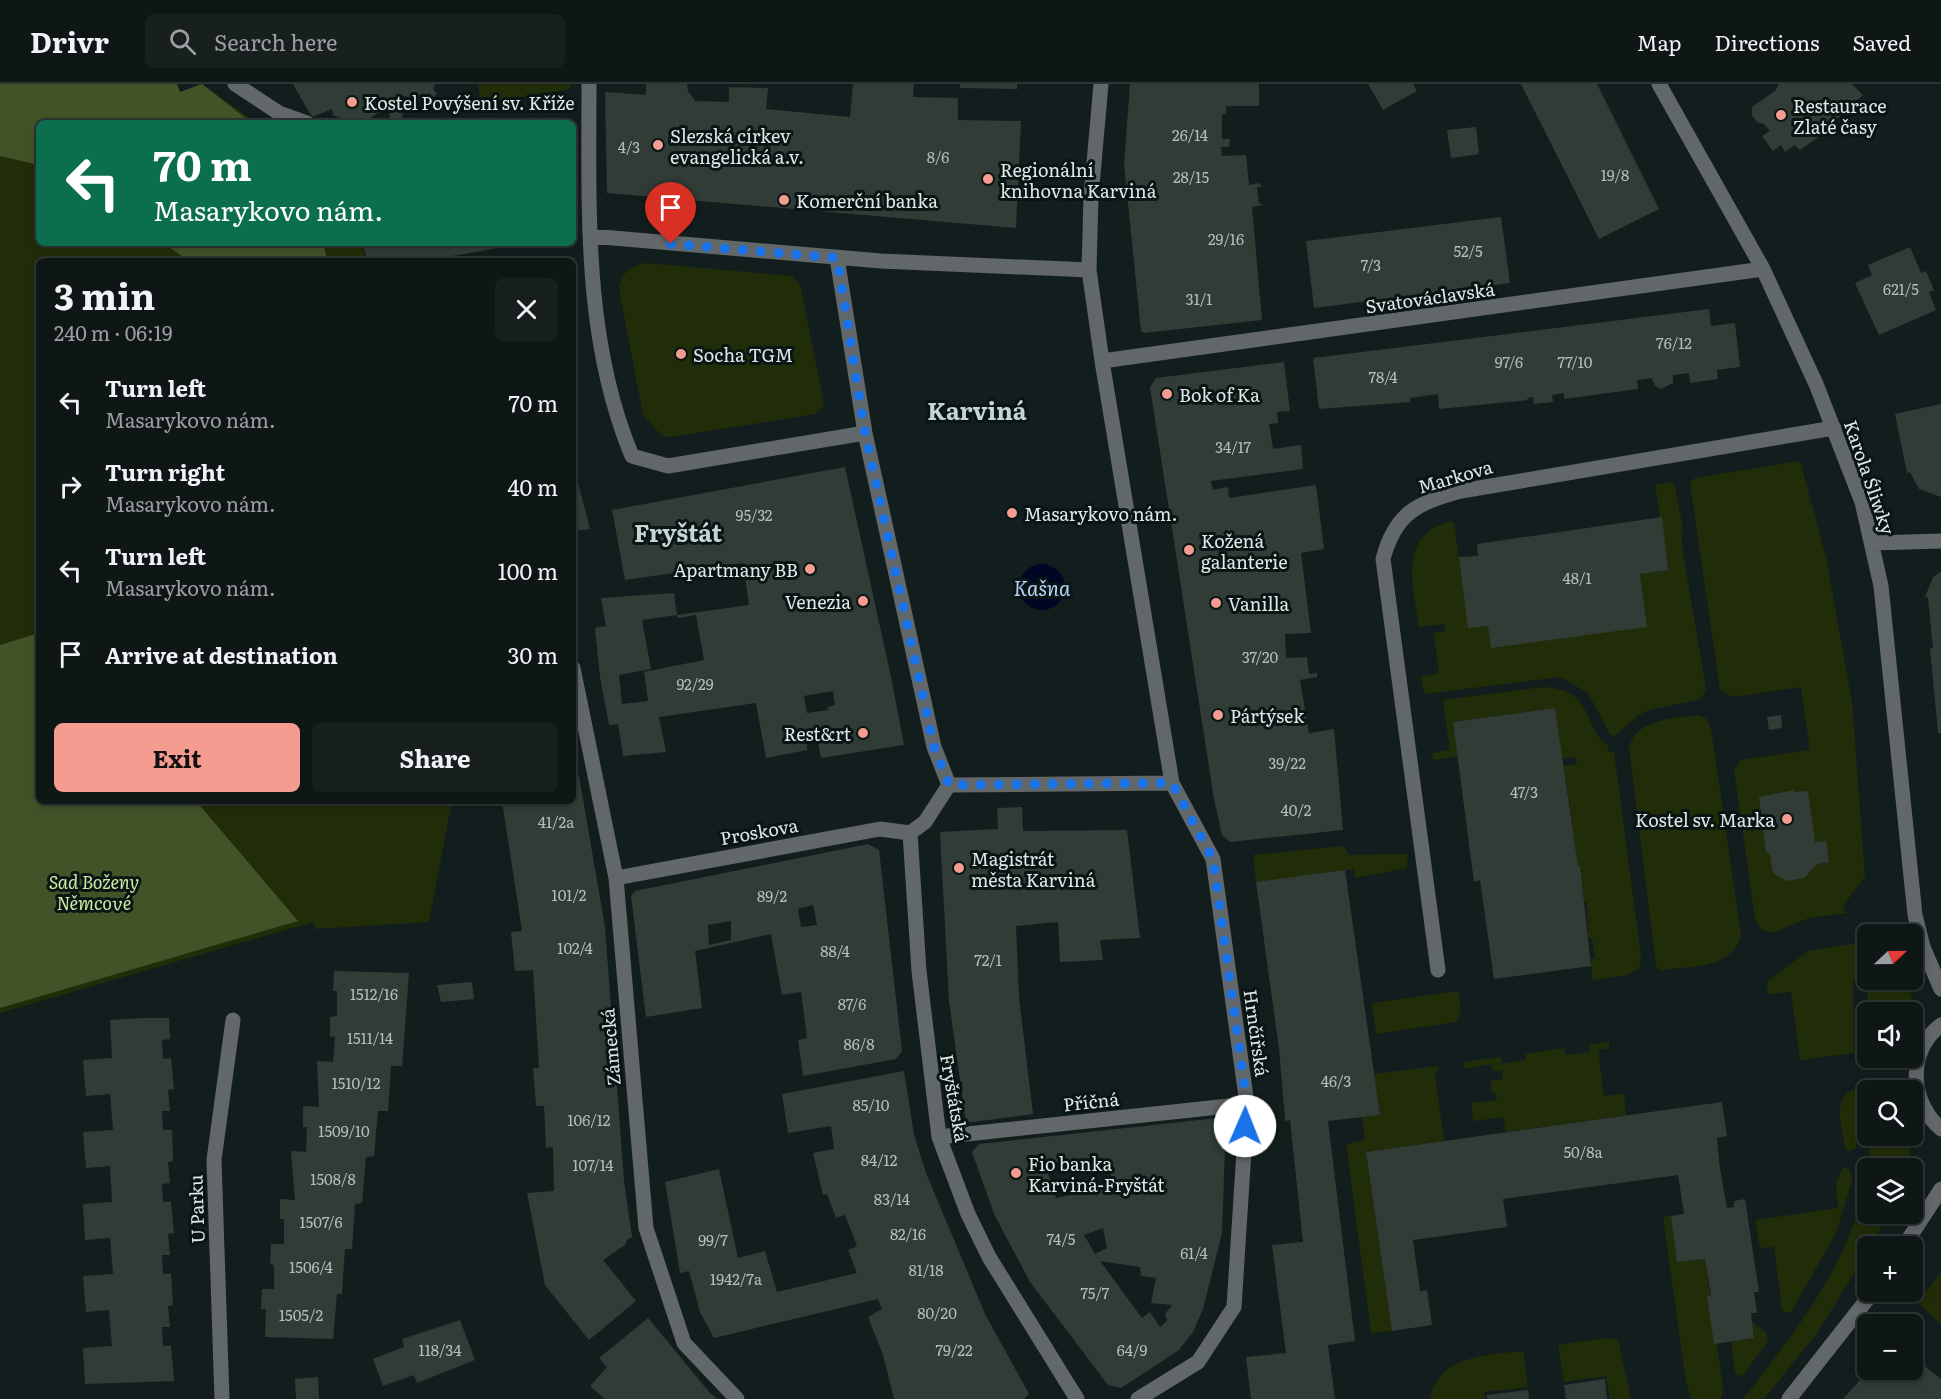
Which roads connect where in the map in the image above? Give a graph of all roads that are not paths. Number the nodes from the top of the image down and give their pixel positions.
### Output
1 (235, 84) edge
2 (589, 84) edge
3 (1101, 84) edge
4 (1659, 84) edge
5 (299, 120) edge
6 (590, 236) junction
7 (837, 258) junction
8 (1763, 269) junction
9 (1089, 270) junction
10 (1102, 361) junction
11 (1834, 428) junction
12 (865, 433) junction
13 (1941, 540) edge
14 (1873, 543) junction
15 (576, 683) edge
16 (1172, 783) junction
17 (949, 785) junction
18 (910, 833) junction
19 (616, 878) junction
20 (1438, 970) dead end
21 (1941, 989) edge
22 (233, 1020) dead end
23 (1941, 1025) edge
24 (1247, 1104) junction
25 (1941, 1129) edge
26 (939, 1137) junction
27 (1941, 1189) edge
28 (1910, 1236) edge
29 (1865, 1302) edge
30 (222, 1399) edge
31 (737, 1399) edge
32 (1077, 1399) edge
33 (1138, 1399) edge
34 (1789, 1399) edge

1 - 5 street
2 - 6 street
3 - 9 street
4 - 8 street, Karola Śliwky
6 - 7 street
6 - 12 street
7 - 9 street
7 - 12 street
8 - 10 street, Svatováclavská
8 - 11 street, Karola Śliwky
9 - 10 street
10 - 16 street
11 - 14 street, Karola Śliwky
11 - 20 street, Markova
12 - 17 street
13 - 14 street
14 - 21 street, Karola Śliwky
15 - 19 street, Zámecká
16 - 17 street
16 - 24 street, Hrnčířská
17 - 18 street
18 - 19 street, Proskova
18 - 26 street, Fryštátská
19 - 31 street, Zámecká
22 - 30 street, U Parku
23 - 25 street
24 - 26 street, Příčná
24 - 33 street, Hrnčířská
26 - 32 street, Fryštátská
27 - 28 street
29 - 34 street

